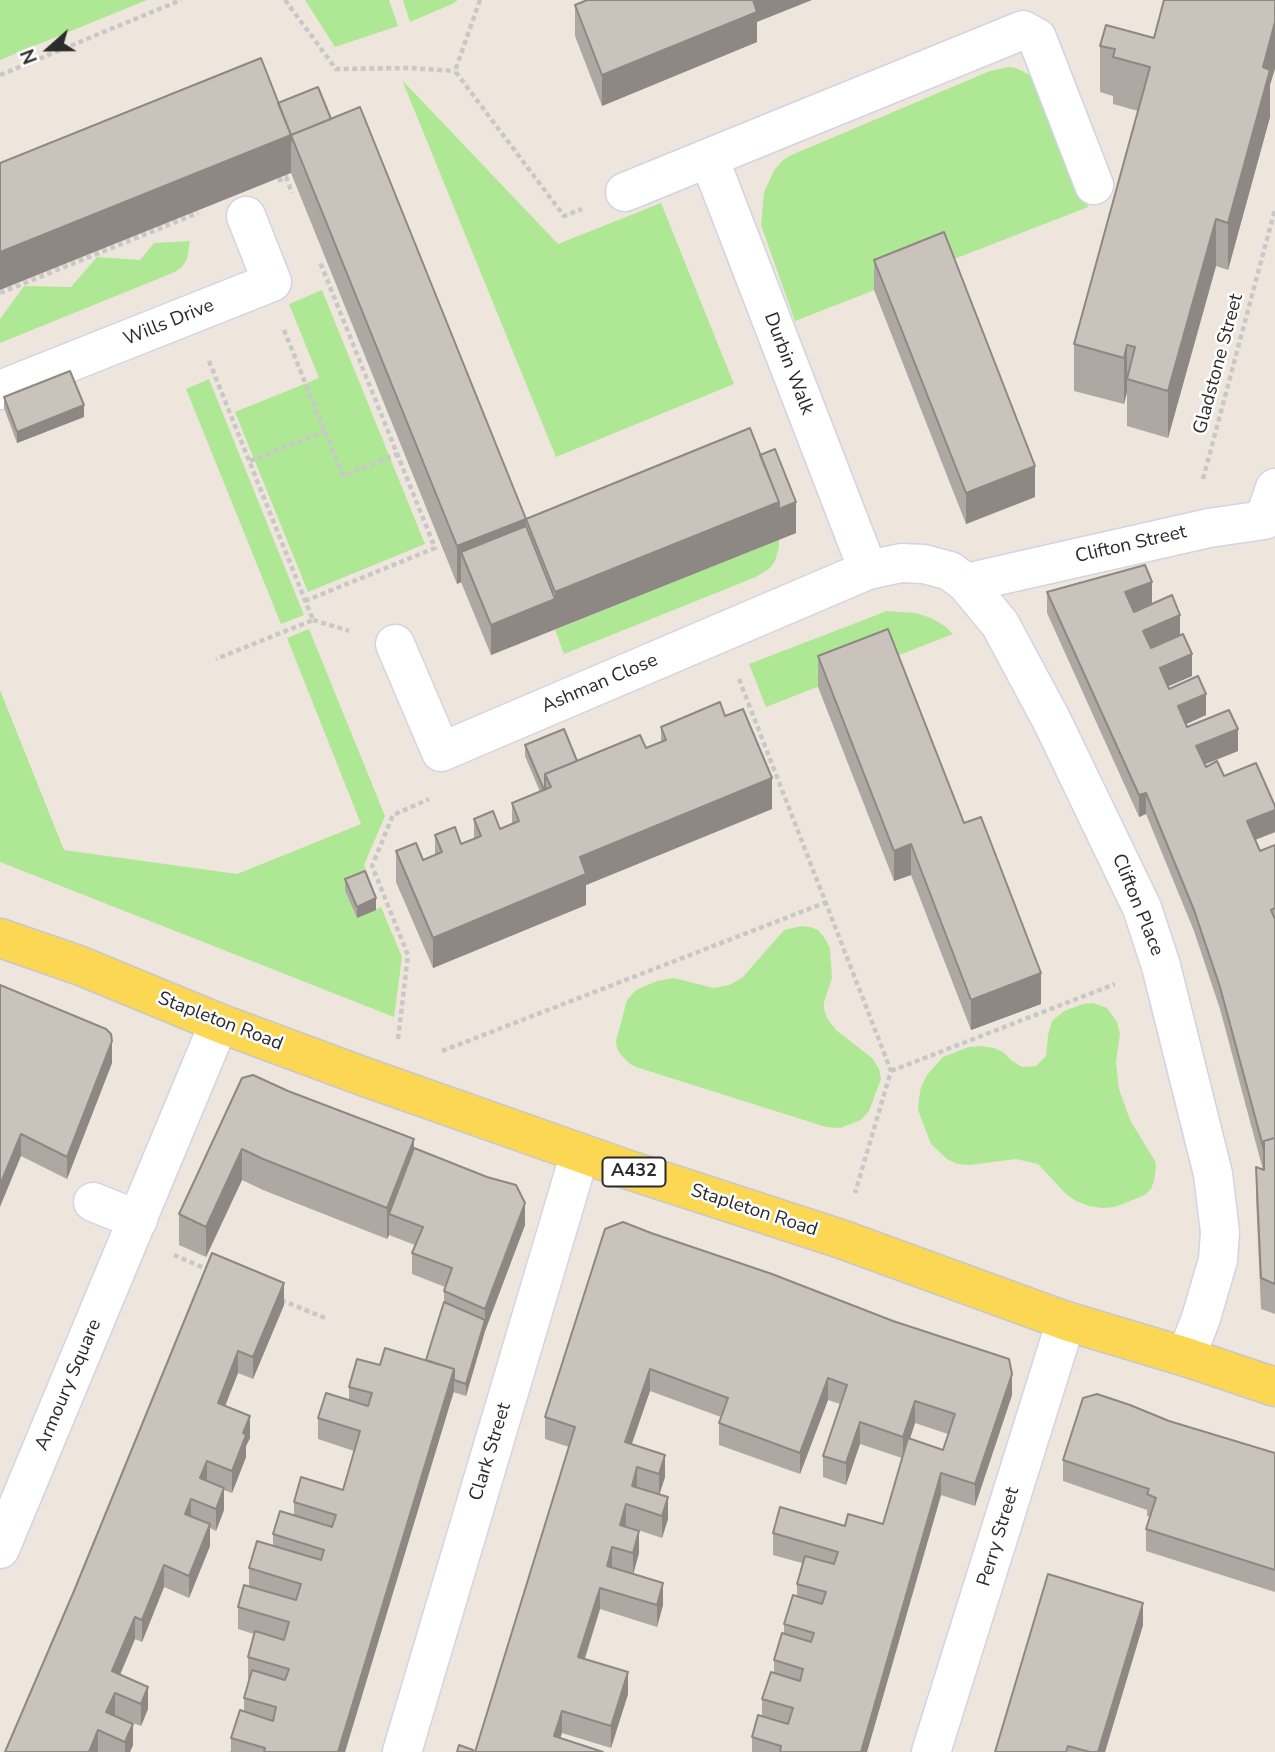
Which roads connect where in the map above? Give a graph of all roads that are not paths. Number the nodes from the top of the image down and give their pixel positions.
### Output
1 (709, 158) junction
2 (1094, 186) dead end
3 (625, 192) road end
4 (246, 216) dead end
5 (0, 390) edge
6 (1275, 488) edge
7 (868, 570) junction
8 (966, 583) junction
9 (395, 644) dead end
10 (0, 938) edge
11 (219, 1023) junction
12 (580, 1153) junction
13 (93, 1202) dead end
14 (138, 1220) junction
15 (1066, 1321) junction
16 (1186, 1357) junction
17 (1275, 1387) edge
18 (0, 1549) edge
19 (402, 1752) edge
20 (932, 1752) edge

1 - 2 street
1 - 3 street
1 - 7 street, Durbin Walk
4 - 5 street, Wills Drive
6 - 8 street, Clifton Street
7 - 8 street, Clifton Place
7 - 9 street, Ashman Close
8 - 16 street, Clifton Place
10 - 11 main road, Stapleton Road / A432
11 - 12 main road, Stapleton Road / A432
11 - 14 street, Armoury Square
12 - 15 main road, Stapleton Road / A432
12 - 19 street, Clark Street
13 - 14 street
14 - 18 street, Armoury Square
15 - 16 main road, Stapleton Road / A432
15 - 20 street, Perry Street
16 - 17 main road, Stapleton Road / A432

